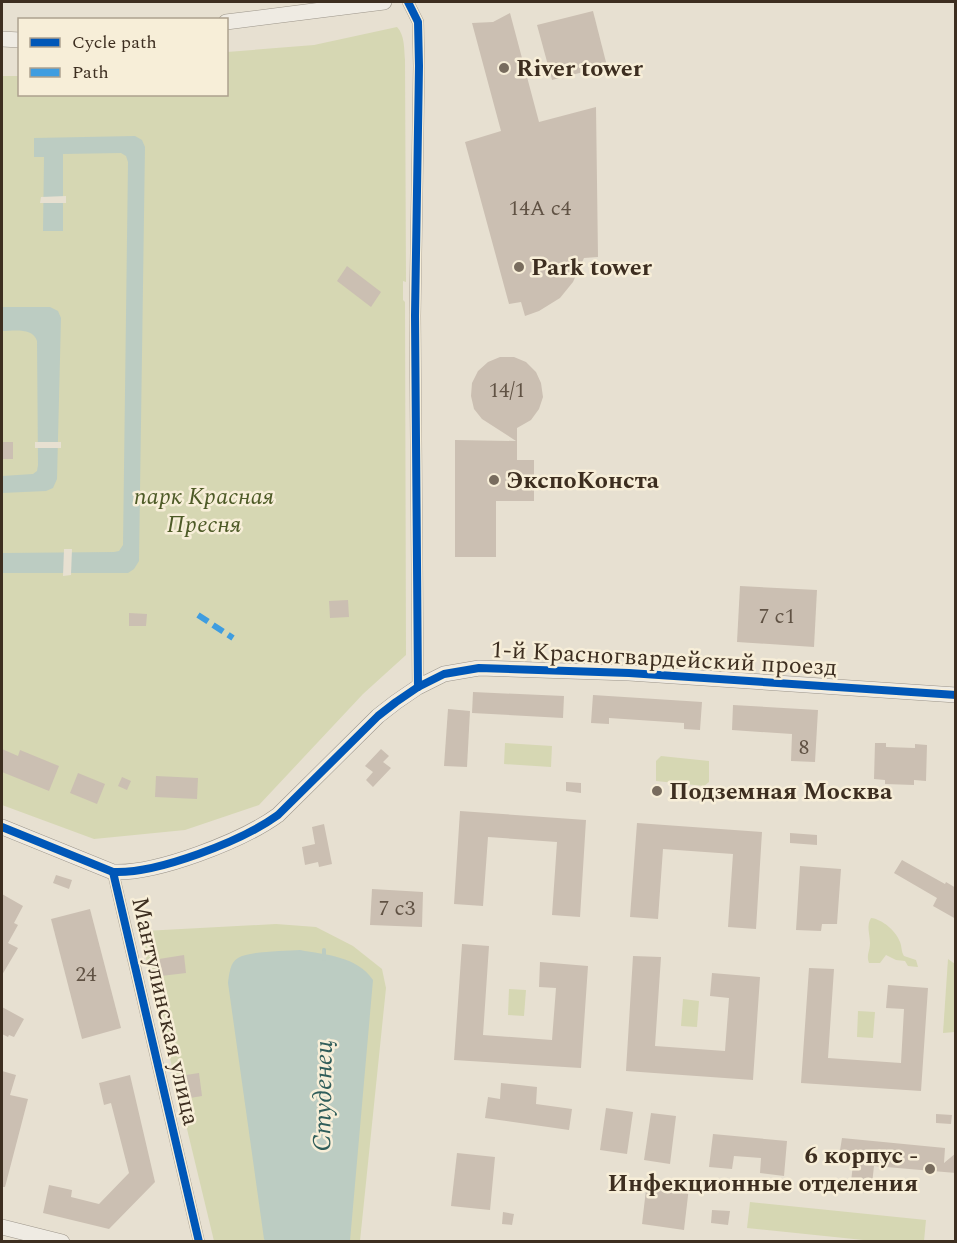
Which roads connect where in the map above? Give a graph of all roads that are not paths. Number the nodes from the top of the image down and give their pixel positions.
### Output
1 (384, 2) edge
2 (408, 2) edge
3 (228, 22) edge
4 (2, 39) edge
5 (18, 39) edge
6 (418, 687) junction
7 (956, 695) edge
8 (2, 827) edge
9 (113, 872) junction
10 (2, 1227) edge
11 (62, 1242) edge
12 (199, 1242) edge

1 - 3 street
2 - 6 street
4 - 5 street
6 - 7 street, 1-й Красногвардейский проезд
6 - 9 street, 1-й Красногвардейский проезд
8 - 9 street, Мантулинская улица
9 - 12 street, Мантулинская улица
10 - 11 street

